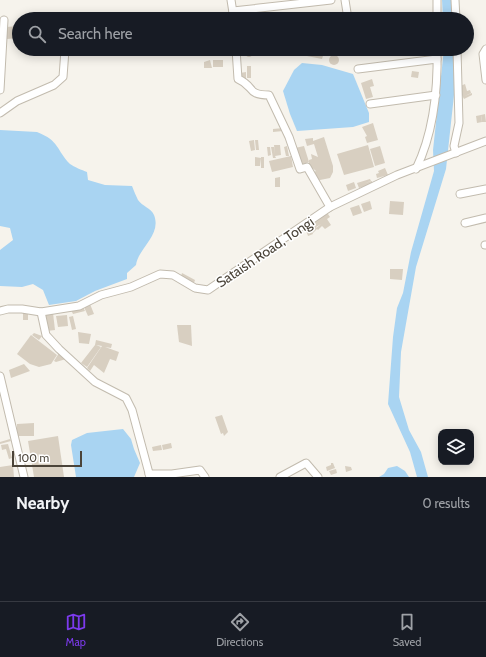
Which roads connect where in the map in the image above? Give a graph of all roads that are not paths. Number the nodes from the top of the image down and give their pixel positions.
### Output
1 (231, 0) edge
2 (331, 0) edge
3 (345, 0) edge
4 (437, 0) edge
5 (456, 0) edge
6 (233, 11) joint
7 (347, 12) edge
8 (437, 12) edge
9 (456, 12) edge
10 (4, 20) dead end
11 (486, 49) edge
12 (64, 56) edge
13 (236, 56) edge
14 (438, 56) edge
15 (457, 56) edge
16 (438, 59) junction
17 (358, 69) dead end
18 (486, 80) edge
19 (0, 90) edge
20 (436, 95) junction
21 (370, 104) dead end
22 (0, 113) edge
23 (486, 141) edge
24 (455, 153) junction
25 (418, 168) junction
26 (486, 189) edge
27 (460, 194) dead end
28 (330, 206) junction
29 (486, 218) edge
30 (465, 222) dead end
31 (0, 311) edge
32 (41, 312) junction
33 (0, 376) edge
34 (150, 475) edge
35 (24, 477) edge
36 (205, 477) edge
37 (280, 477) edge
38 (318, 477) edge

1 - 6 street
2 - 6 street
3 - 7 street
4 - 8 street
5 - 9 street
10 - 19 street
11 - 18 street
12 - 22 street
13 - 28 street
14 - 16 street
15 - 24 street
16 - 17 street
16 - 20 street
20 - 21 street
20 - 25 street
23 - 24 street, Sataish Road, Tongi
24 - 25 street, Sataish Road, Tongi
25 - 28 street, Sataish Road, Tongi
26 - 27 street
28 - 32 street, Sataish Road, Tongi
29 - 30 street
31 - 32 street, Sataish Road, Tongi
32 - 34 street
33 - 35 street
34 - 36 street
37 - 38 street

